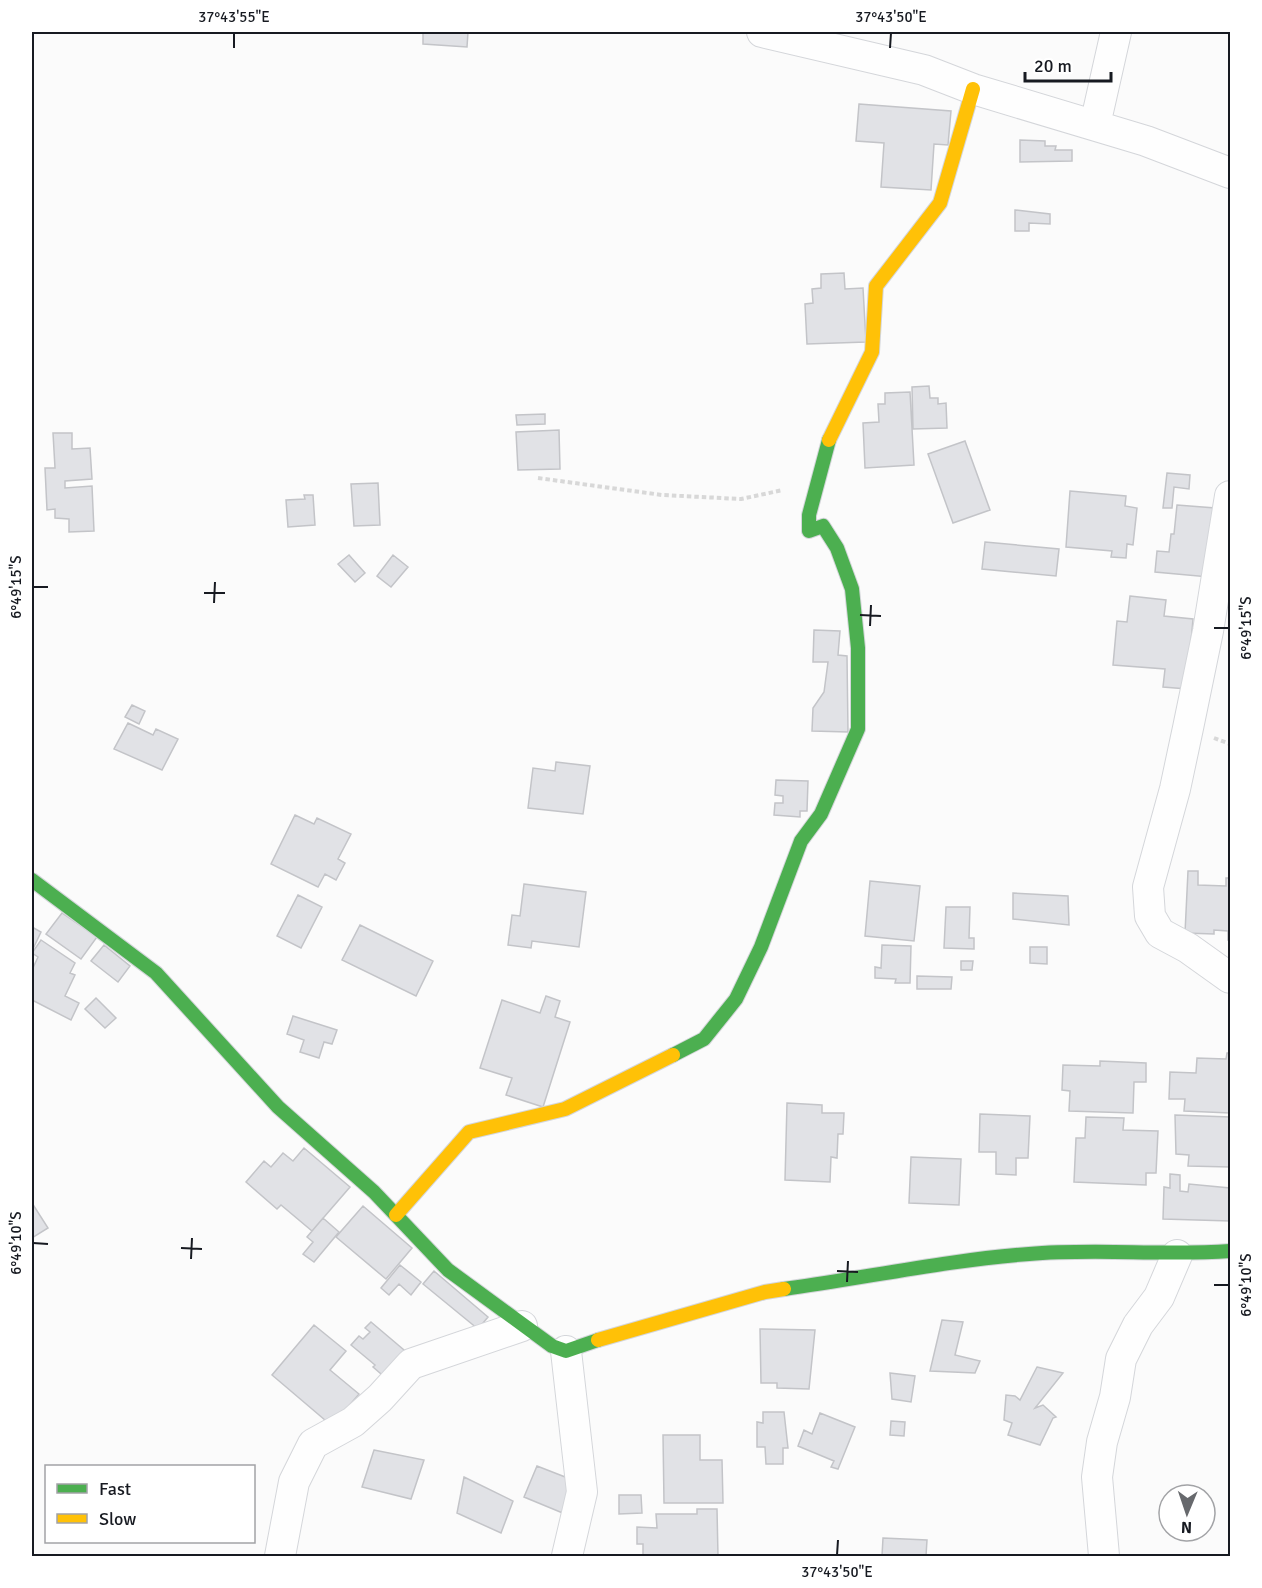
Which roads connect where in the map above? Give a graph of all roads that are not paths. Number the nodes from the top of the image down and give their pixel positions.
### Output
1 (762, 32) edge
2 (1116, 32) edge
3 (972, 88) junction
4 (1095, 125) junction
5 (1230, 173) edge
6 (1230, 496) edge
7 (32, 880) edge
8 (1230, 978) edge
9 (396, 1215) junction
10 (1230, 1251) edge
11 (1177, 1255) junction
12 (522, 1326) junction
13 (566, 1351) junction
14 (280, 1557) edge
15 (567, 1557) edge
16 (1104, 1557) edge

1 - 3 street
2 - 4 street
3 - 4 street
3 - 9 street
4 - 5 street
6 - 8 street
7 - 9 street
9 - 12 street
10 - 11 street
11 - 13 street
11 - 16 street
12 - 13 street
12 - 14 street
13 - 15 street

